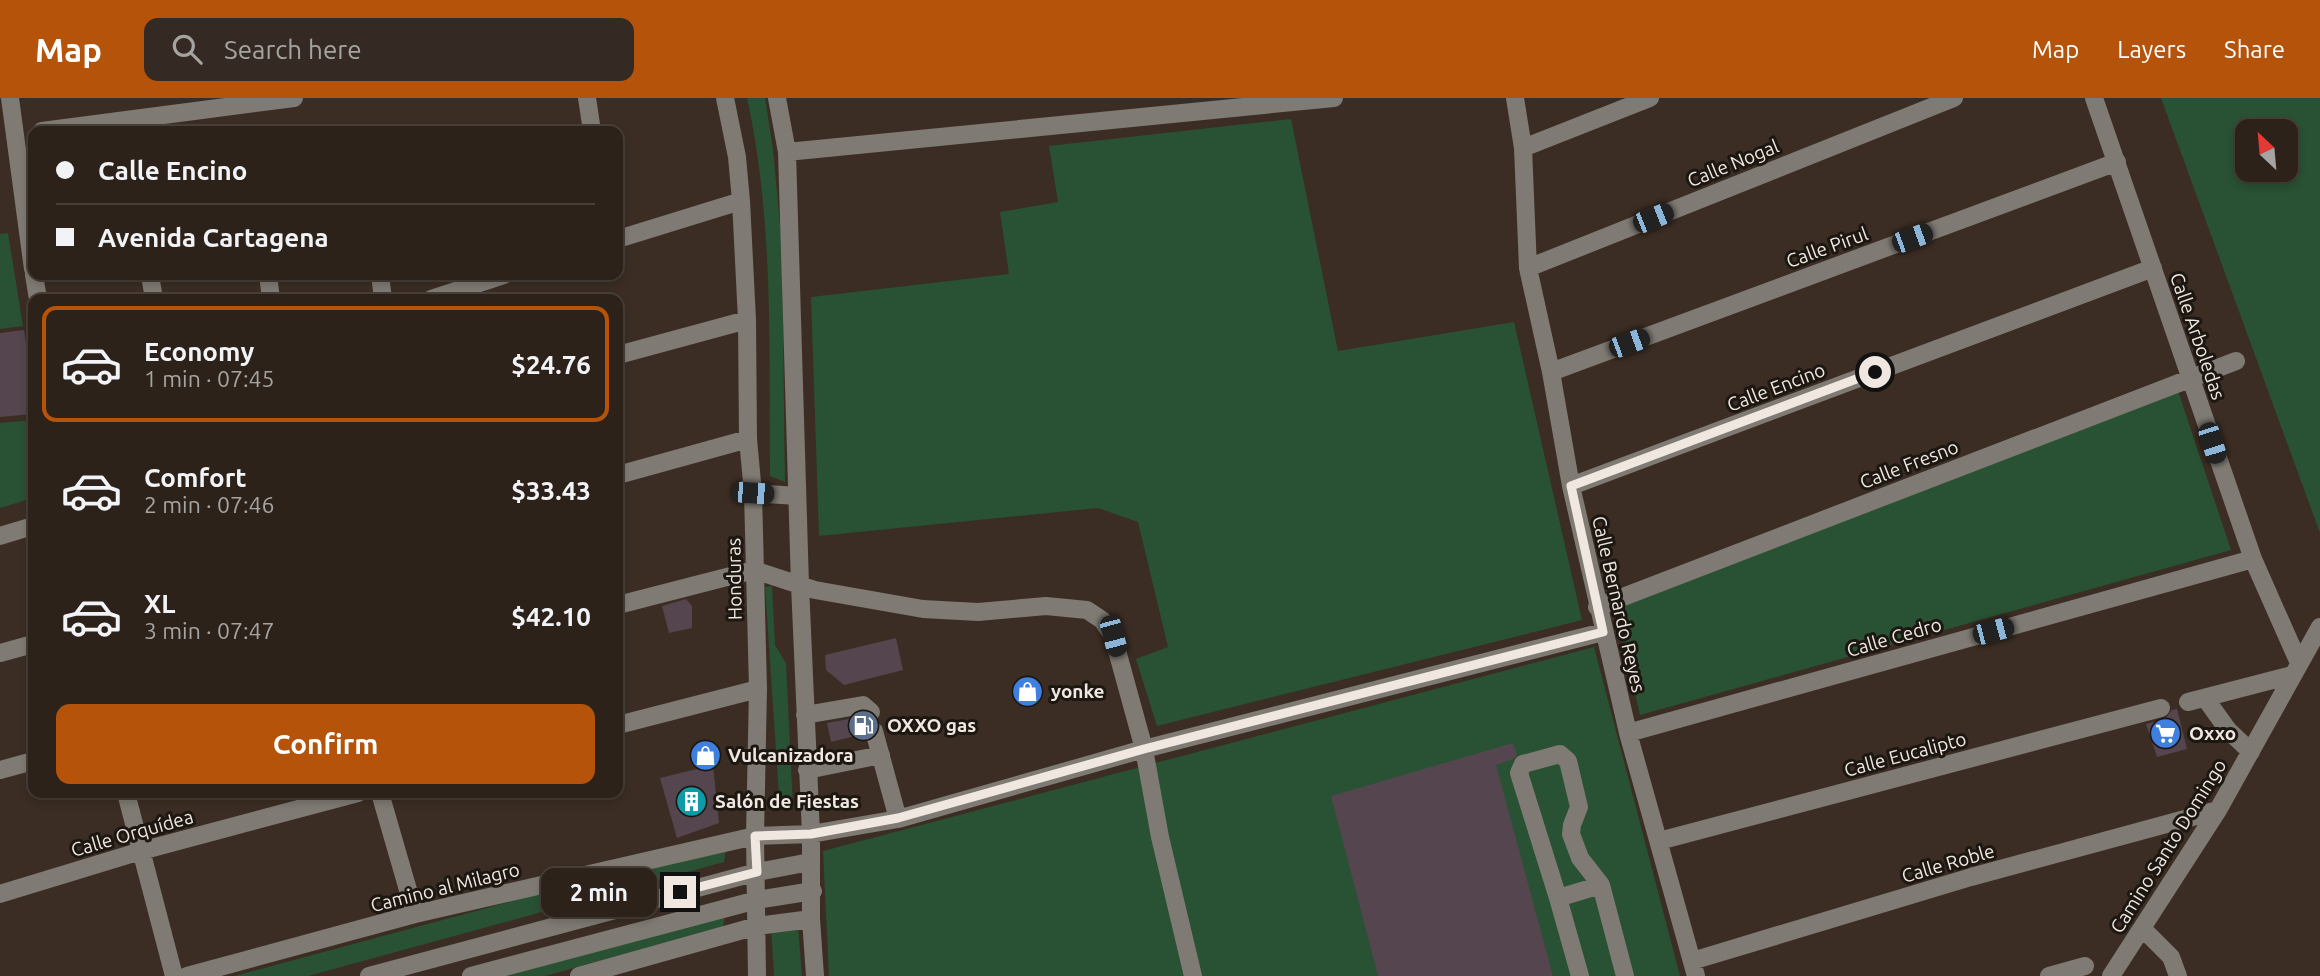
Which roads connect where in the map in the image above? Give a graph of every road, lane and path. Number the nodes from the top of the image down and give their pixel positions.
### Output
1 (10, 98) edge
2 (294, 98) edge
3 (587, 98) edge
4 (725, 98) edge
5 (777, 98) edge
6 (1334, 98) edge
7 (1650, 98) edge
8 (1954, 98) edge
9 (2094, 98) edge
10 (1519, 102) edge
11 (80, 126) edge
12 (591, 126) edge
13 (24, 134) edge
14 (1523, 148) junction
15 (787, 152) junction
16 (2117, 162) junction
17 (28, 196) edge
18 (741, 201) junction
19 (623, 237) edge
20 (1528, 268) junction
21 (2153, 268) junction
22 (486, 280) edge
23 (445, 294) edge
24 (747, 320) junction
25 (623, 354) edge
26 (2236, 361) dead end
27 (1551, 372) junction
28 (2191, 378) junction
29 (748, 439) junction
30 (623, 474) edge
31 (1571, 486) junction
32 (753, 493) junction
33 (797, 496) junction
34 (28, 528) edge
35 (0, 536) edge
36 (2253, 559) junction
37 (754, 569) junction
38 (800, 586) junction
39 (623, 604) edge
40 (1597, 607) junction
41 (2320, 627) edge
42 (1603, 632) junction
43 (28, 645) edge
44 (0, 653) edge
45 (2295, 669) junction
46 (758, 689) junction
47 (2161, 708) dead end
48 (871, 712) dead end
49 (805, 715) junction
50 (623, 724) edge
51 (874, 731) dead end
52 (1628, 733) junction
53 (1144, 749) junction
54 (2251, 752) junction
55 (881, 755) junction
56 (28, 762) edge
57 (0, 770) edge
58 (807, 770) junction
59 (126, 798) edge
60 (339, 798) edge
61 (381, 798) edge
62 (2218, 810) junction
63 (898, 818) junction
64 (811, 834) junction
65 (755, 836) junction
66 (1659, 841) junction
67 (141, 851) junction
68 (810, 862) junction
69 (757, 872) junction
70 (1601, 885) junction
71 (813, 891) junction
72 (0, 894) edge
73 (1558, 898) junction
74 (757, 900) junction
75 (415, 914) junction
76 (811, 919) junction
77 (757, 926) junction
78 (2143, 929) junction
79 (2085, 966) dead end
80 (1694, 969) edge
81 (174, 976) edge
82 (187, 976) edge
83 (369, 976) edge
84 (471, 976) edge
85 (579, 976) edge
86 (757, 976) edge
87 (815, 976) edge
88 (1194, 976) edge
89 (1580, 976) edge
90 (1625, 976) edge
91 (2049, 976) edge
92 (2111, 976) edge
93 (2178, 976) edge

1 - 13 street
2 - 11 street
3 - 12 street
4 - 18 street, Honduras
5 - 15 street
6 - 15 street
7 - 14 street
8 - 20 street, Calle Nogal
9 - 16 street, Calle Arboledas
10 - 14 street, Calle Bernardo Reyes
13 - 17 street
14 - 20 street, Calle Bernardo Reyes
15 - 33 street
16 - 21 street, Calle Arboledas
16 - 27 street, Calle Pirul
18 - 19 street
18 - 24 street, Honduras
20 - 27 street, Calle Bernardo Reyes
21 - 28 street, Calle Arboledas
21 - 31 street, Calle Encino
22 - 23 street
24 - 25 street
24 - 29 street, Honduras
26 - 28 street, Calle Fresno
27 - 31 street, Calle Bernardo Reyes
28 - 36 street, Calle Arboledas
28 - 40 street, Calle Fresno
29 - 30 street
29 - 32 street, Honduras
31 - 40 street, Calle Bernardo Reyes
32 - 33 street
32 - 37 street, Honduras
33 - 38 street
34 - 35 street
36 - 45 street, Calle Arboledas
36 - 52 street, Calle Cedro
37 - 38 street
37 - 39 street
37 - 46 street, Honduras
38 - 49 street
38 - 53 street
40 - 42 street, Calle Bernardo Reyes
41 - 45 street, Camino Santo Domingo
42 - 52 street, Calle Bernardo Reyes
42 - 53 street, Camino al Milagro
43 - 44 street
45 - 54 street, Camino Santo Domingo
45 - 54 street
46 - 50 street
46 - 65 street, Honduras
47 - 66 street, Calle Eucalipto
48 - 49 street
49 - 58 street
51 - 55 street
52 - 66 street, Calle Bernardo Reyes
53 - 63 street, Camino al Milagro
53 - 88 street
54 - 62 street, Camino Santo Domingo
55 - 58 street
55 - 63 street
56 - 57 street
58 - 64 street
59 - 67 street
60 - 67 street, Calle Orquídea
61 - 75 street
62 - 78 street, Camino Santo Domingo
62 - 80 street, Calle Roble
63 - 64 street, Camino al Milagro
64 - 65 street, Camino al Milagro
64 - 68 street
65 - 69 street, Honduras
65 - 75 street, Camino al Milagro
66 - 80 street, Calle Bernardo Reyes
67 - 72 street, Calle Orquídea
67 - 81 street
68 - 69 street
68 - 71 street
69 - 74 street, Honduras
69 - 83 street
70 - 73 street
70 - 73 street
70 - 90 street
71 - 74 street
71 - 76 street
73 - 89 street
74 - 77 street, Honduras
74 - 84 street
75 - 82 street, Camino al Milagro
76 - 77 street
76 - 87 street
77 - 85 street
77 - 86 street, Honduras
78 - 92 street, Camino Santo Domingo
78 - 93 street
79 - 91 street

